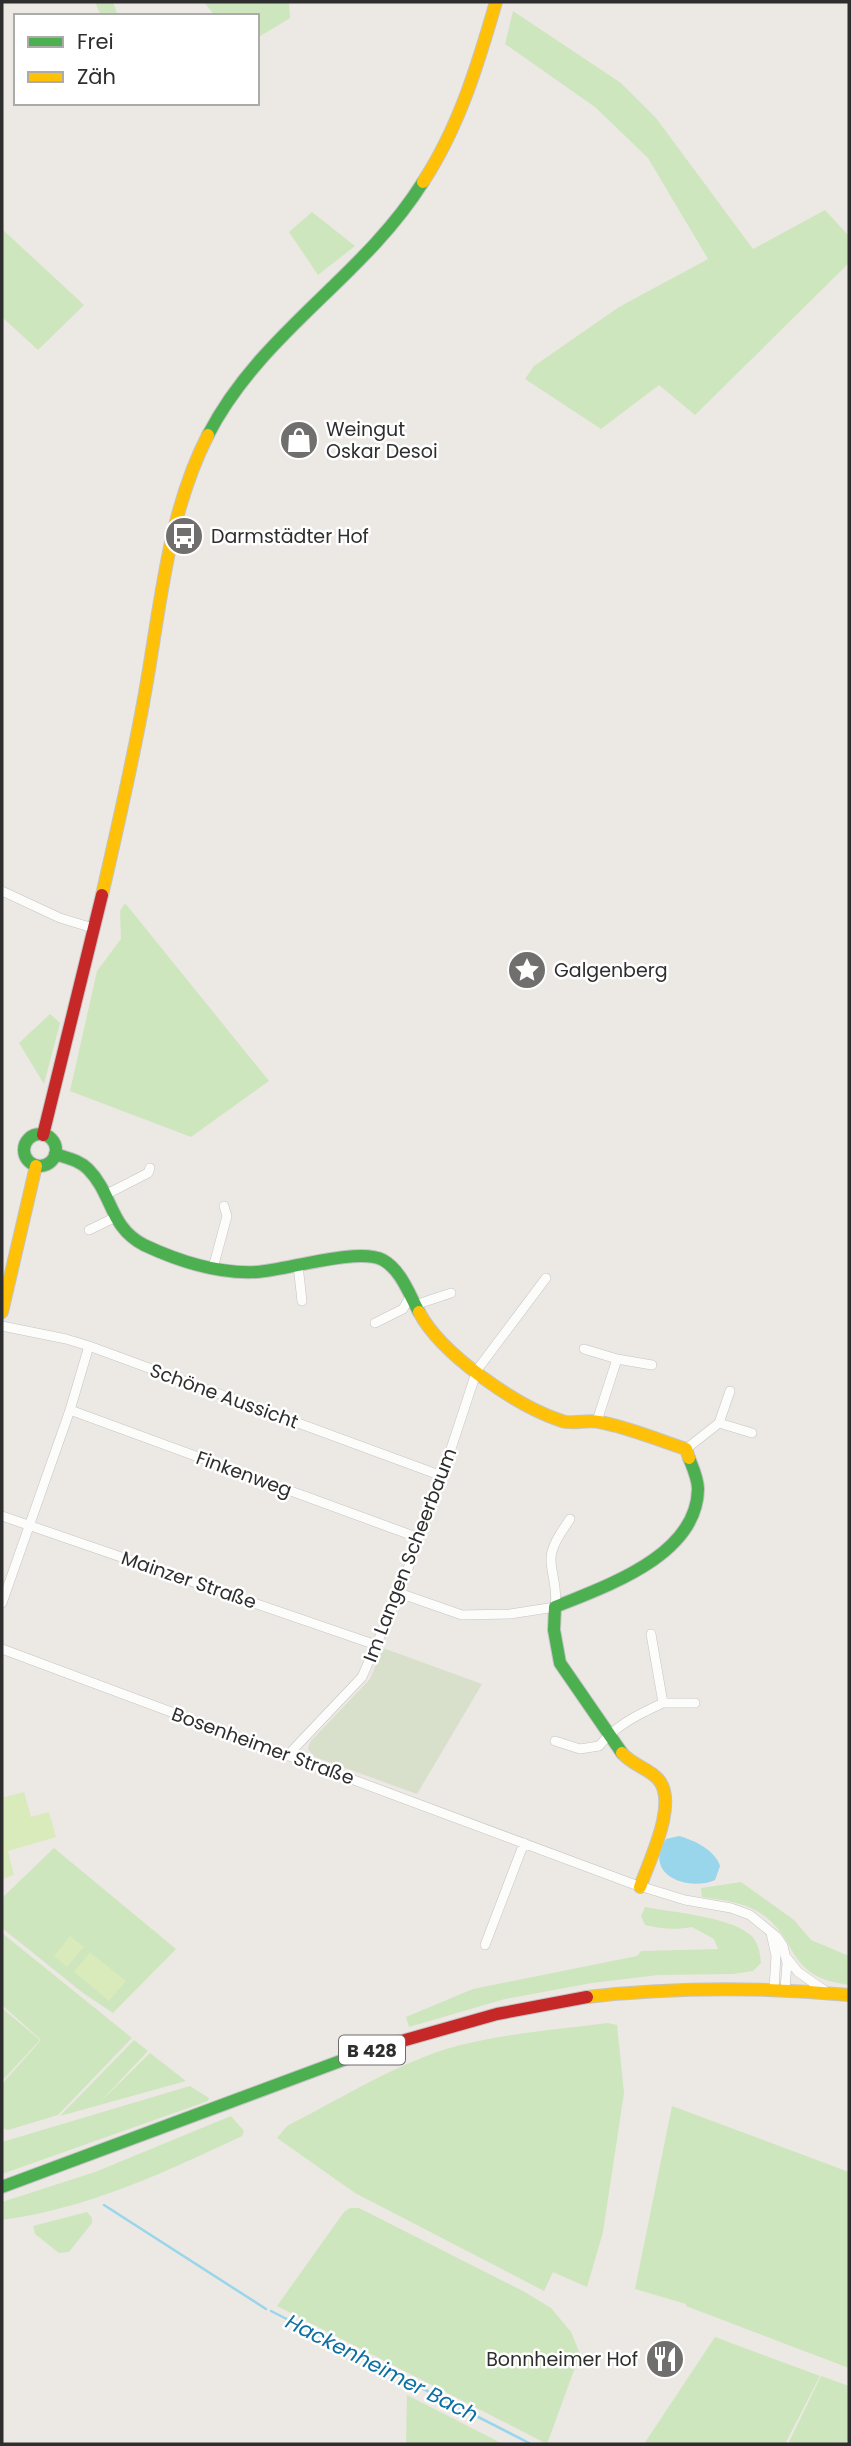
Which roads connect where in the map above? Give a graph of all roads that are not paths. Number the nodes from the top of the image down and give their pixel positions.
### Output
1 (496, 2) edge
2 (2, 891) edge
3 (93, 928) junction
4 (43, 1135) junction
5 (55, 1154) junction
6 (36, 1166) junction
7 (150, 1168) dead end
8 (105, 1195) junction
9 (224, 1206) dead end
10 (116, 1217) junction
11 (89, 1230) dead end
12 (298, 1265) junction
13 (213, 1268) junction
14 (546, 1278) dead end
15 (450, 1293) dead end
16 (302, 1301) dead end
17 (413, 1301) junction
18 (2, 1311) edge
19 (375, 1323) dead end
20 (2, 1326) edge
21 (89, 1346) junction
22 (584, 1349) dead end
23 (617, 1359) junction
24 (652, 1365) dead end
25 (477, 1370) junction
26 (730, 1391) dead end
27 (70, 1410) junction
28 (597, 1421) junction
29 (719, 1423) junction
30 (752, 1433) dead end
31 (686, 1449) junction
32 (442, 1476) junction
33 (2, 1516) edge
34 (570, 1519) dead end
35 (29, 1525) junction
36 (419, 1538) junction
37 (399, 1593) junction
38 (2, 1603) edge
39 (555, 1607) junction
40 (651, 1634) dead end
41 (376, 1645) junction
42 (2, 1649) edge
43 (663, 1703) junction
44 (695, 1703) dead end
45 (608, 1735) junction
46 (555, 1741) dead end
47 (287, 1756) junction
48 (524, 1843) junction
49 (640, 1886) junction
50 (771, 1931) junction
51 (485, 1945) dead end
52 (786, 1956) junction
53 (780, 1989) junction
54 (829, 1993) junction
55 (849, 1995) edge
56 (2, 2187) edge

1 - 3 main road
2 - 3 street
3 - 4 main road
4 - 5 main road
4 - 6 main road
5 - 6 main road
5 - 8 main road
6 - 18 main road
7 - 8 street
8 - 10 main road
9 - 13 street
10 - 11 street
10 - 13 main road
12 - 13 main road
12 - 16 street
12 - 17 main road
14 - 25 street, Im Langen Scheerbaum
15 - 17 street
17 - 19 street
17 - 25 main road
20 - 21 street, Schöne Aussicht
21 - 27 street
21 - 32 street, Schöne Aussicht
22 - 23 street
23 - 24 street
23 - 28 street
25 - 28 main road
25 - 32 street, Im Langen Scheerbaum
26 - 29 street
27 - 35 street
27 - 36 street, Finkenweg
28 - 31 main road
29 - 30 street
29 - 31 street
31 - 39 main road
32 - 36 street, Im Langen Scheerbaum
33 - 35 street, Mainzer Straße
34 - 39 street
35 - 38 street
35 - 41 street, Mainzer Straße
36 - 37 street, Im Langen Scheerbaum
37 - 39 street
37 - 41 street, Im Langen Scheerbaum
39 - 45 main road
40 - 43 street
41 - 47 street, Im Langen Scheerbaum
42 - 47 street, Bosenheimer Straße
43 - 44 street
43 - 45 street
45 - 46 street
45 - 49 main road
47 - 48 street, Bosenheimer Straße
48 - 49 street, Bosenheimer Straße
48 - 51 street
49 - 50 street, Bosenheimer Straße
50 - 52 street
50 - 53 street
52 - 53 street
52 - 54 street
53 - 54 main road, B 428
53 - 56 main road, B 428
54 - 55 main road, B 428

